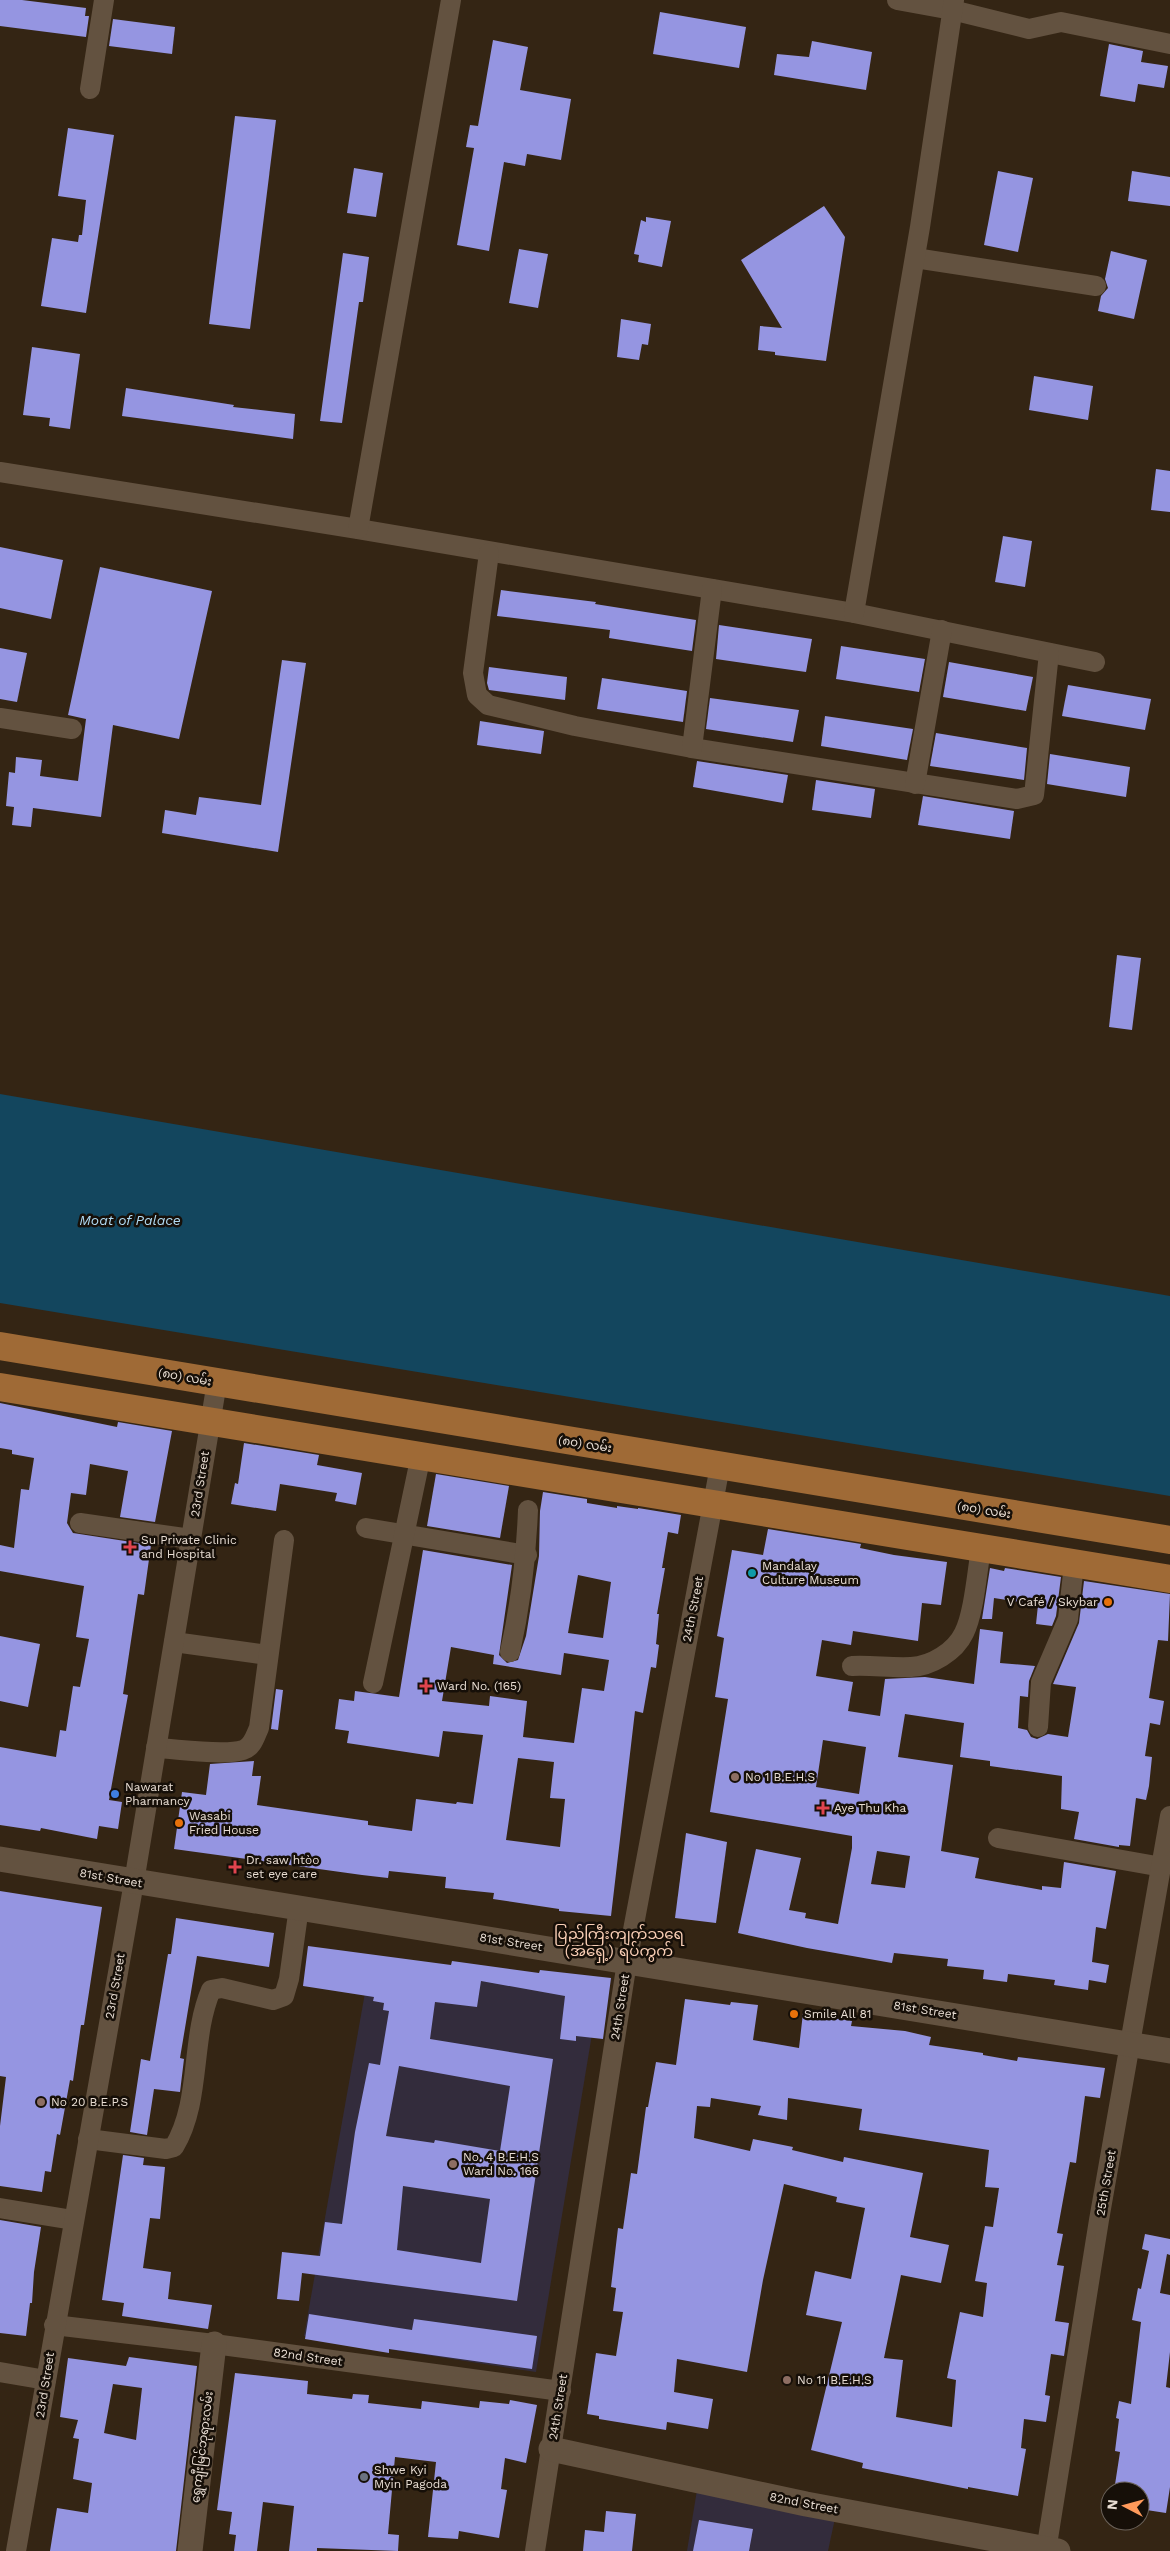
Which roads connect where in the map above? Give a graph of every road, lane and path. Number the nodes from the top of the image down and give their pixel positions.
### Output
1 (104, 0) edge
2 (452, 0) edge
3 (897, 0) edge
4 (953, 5) edge
5 (1170, 44) edge
6 (90, 89) dead end
7 (915, 258) junction
8 (1096, 286) dead end
9 (0, 472) edge
10 (358, 529) junction
11 (489, 552) junction
12 (712, 589) junction
13 (854, 613) junction
14 (942, 630) junction
15 (1049, 653) junction
16 (1095, 662) dead end
17 (0, 718) edge
18 (72, 729) dead end
19 (692, 748) junction
20 (915, 784) junction
21 (0, 1346) edge
22 (217, 1382) junction
23 (0, 1387) edge
24 (210, 1421) junction
25 (421, 1455) junction
26 (720, 1466) junction
27 (713, 1504) junction
28 (528, 1510) dead end
29 (80, 1523) dead end
30 (366, 1528) dead end
31 (403, 1534) junction
32 (191, 1539) junction
33 (284, 1540) dead end
34 (1170, 1540) edge
35 (981, 1549) junction
36 (527, 1554) junction
37 (1074, 1564) junction
38 (1170, 1579) edge
39 (174, 1642) junction
40 (510, 1652) dead end
41 (268, 1655) junction
42 (852, 1666) dead end
43 (373, 1683) dead end
44 (1038, 1727) dead end
45 (156, 1748) junction
46 (1170, 1816) edge
47 (998, 1838) dead end
48 (0, 1859) edge
49 (1164, 1878) edge
50 (134, 1882) junction
51 (299, 1907) junction
52 (627, 1962) junction
53 (1129, 2044) junction
54 (1170, 2051) edge
55 (88, 2139) junction
56 (0, 2208) edge
57 (73, 2220) junction
58 (54, 2326) junction
59 (214, 2344) junction
60 (0, 2372) edge
61 (46, 2380) junction
62 (561, 2391) junction
63 (551, 2450) junction
64 (1050, 2550) edge
65 (16, 2551) edge
66 (190, 2551) edge
67 (535, 2551) edge

1 - 6 street
2 - 10 street
3 - 4 street
4 - 5 street
4 - 7 street
7 - 8 street
7 - 13 street
9 - 10 street
10 - 11 street
11 - 12 street
11 - 19 street
12 - 13 street
12 - 19 street
13 - 14 street
14 - 15 street
14 - 20 street
15 - 16 street
15 - 20 street
17 - 18 street
19 - 20 street
21 - 22 main road, (၈၀) လမ်း
22 - 24 street, 23rd Street
22 - 26 main road, (၈၀) လမ်း
23 - 24 main road
24 - 25 main road
24 - 32 street, 23rd Street
25 - 27 main road
25 - 31 street
26 - 27 street, 24th Street
26 - 34 main road, (၈၀) လမ်း
27 - 35 main road
27 - 52 street, 24th Street
28 - 36 street
29 - 32 street
30 - 31 street
31 - 36 street
31 - 43 street
32 - 39 street, 23rd Street
33 - 41 street
35 - 37 main road
35 - 42 street
36 - 40 street
37 - 38 main road
37 - 44 street
39 - 41 street
39 - 45 street, 23rd Street
41 - 45 street
45 - 50 street, 23rd Street
46 - 49 street, 25th Street
47 - 49 street
48 - 50 street, 81st Street
49 - 53 street, 25th Street
50 - 51 street, 81st Street
50 - 55 street, 23rd Street
51 - 52 street, 81st Street
51 - 55 street
52 - 53 street, 81st Street
52 - 62 street, 24th Street
53 - 54 street, 81st Street
53 - 64 street, 25th Street
55 - 57 street, 23rd Street
56 - 57 street
57 - 58 street, 23rd Street
58 - 59 street, 82nd Street
58 - 61 street, 23rd Street
59 - 62 street, 82nd Street
59 - 66 street, ရွှေကျီးမြင်ဘုရားလမ်း
60 - 61 street
61 - 65 street, 23rd Street
62 - 63 street, 24th Street
63 - 64 street, 82nd Street
63 - 67 street, 24th Street

